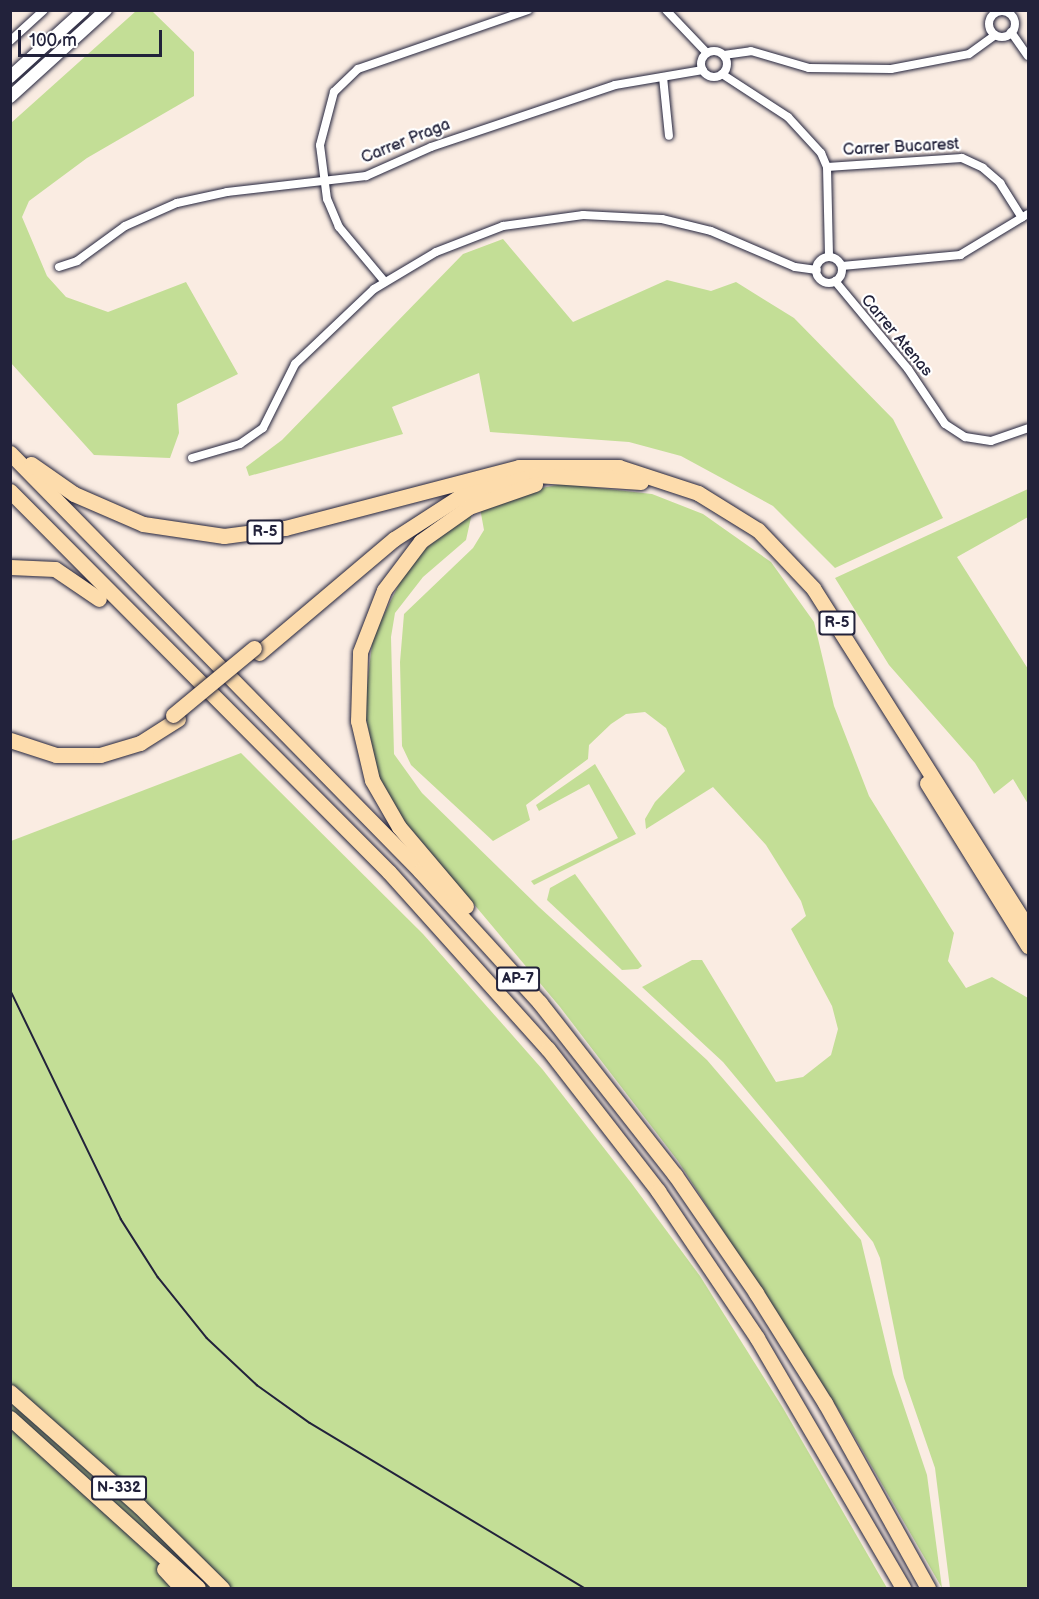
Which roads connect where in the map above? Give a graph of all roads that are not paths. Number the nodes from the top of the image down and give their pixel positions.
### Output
1 (44, 10) edge
2 (84, 10) edge
3 (106, 10) edge
4 (528, 10) edge
5 (666, 10) edge
6 (1006, 11) edge
7 (989, 13) edge
8 (1011, 32) junction
9 (995, 35) junction
10 (10, 41) edge
11 (706, 53) junction
12 (724, 55) junction
13 (1029, 56) edge
14 (703, 70) junction
15 (722, 74) junction
16 (10, 77) edge
17 (663, 77) junction
18 (10, 97) edge
19 (669, 136) dead end
20 (826, 167) junction
21 (323, 183) junction
22 (1025, 216) edge
23 (829, 256) junction
24 (842, 266) junction
25 (59, 267) dead end
26 (816, 270) junction
27 (835, 281) junction
28 (385, 282) junction
29 (1029, 428) edge
30 (10, 445) edge
31 (10, 453) edge
32 (192, 458) dead end
33 (536, 468) junction
34 (558, 477) junction
35 (10, 491) edge
36 (10, 567) edge
37 (138, 624) junction
38 (257, 650) junction
39 (176, 717) junction
40 (10, 733) edge
41 (10, 740) edge
42 (1029, 928) edge
43 (1029, 946) edge
44 (675, 1175) junction
45 (10, 1392) edge
46 (10, 1418) edge
47 (67, 1467) junction
48 (185, 1549) junction
49 (182, 1588) edge
50 (198, 1588) edge
51 (222, 1588) edge
52 (228, 1588) edge
53 (903, 1588) edge
54 (928, 1588) edge

1 - 10 street
2 - 16 main road
3 - 18 main road
4 - 21 street
5 - 11 street
6 - 7 street
6 - 8 street
7 - 9 street
8 - 9 street
8 - 13 street
9 - 12 street
11 - 12 street
11 - 14 street
12 - 15 street
14 - 15 street
14 - 17 street, Carrer Praga
15 - 20 street
17 - 19 street
17 - 21 street, Carrer Praga
20 - 22 street, Carrer Bucarest
20 - 23 street
21 - 25 street, Carrer Praga
21 - 28 street
22 - 24 street
23 - 24 street
23 - 26 street
24 - 27 street
26 - 27 street
26 - 28 street
27 - 29 street, Carrer Atenas
28 - 32 street
30 - 33 highway, R-5
31 - 44 highway, AP-7
33 - 38 highway, R-5
33 - 42 highway, R-5
34 - 38 highway
34 - 43 highway
34 - 44 highway
35 - 37 highway, AP-7
36 - 37 highway
37 - 53 highway, AP-7
38 - 39 highway, R-5, bridge
39 - 40 highway, R-5
39 - 41 highway
44 - 54 highway, AP-7
45 - 48 highway, N-332
46 - 47 highway, N-332
47 - 49 highway
47 - 50 highway, N-332
48 - 51 highway, N-332
48 - 52 highway

